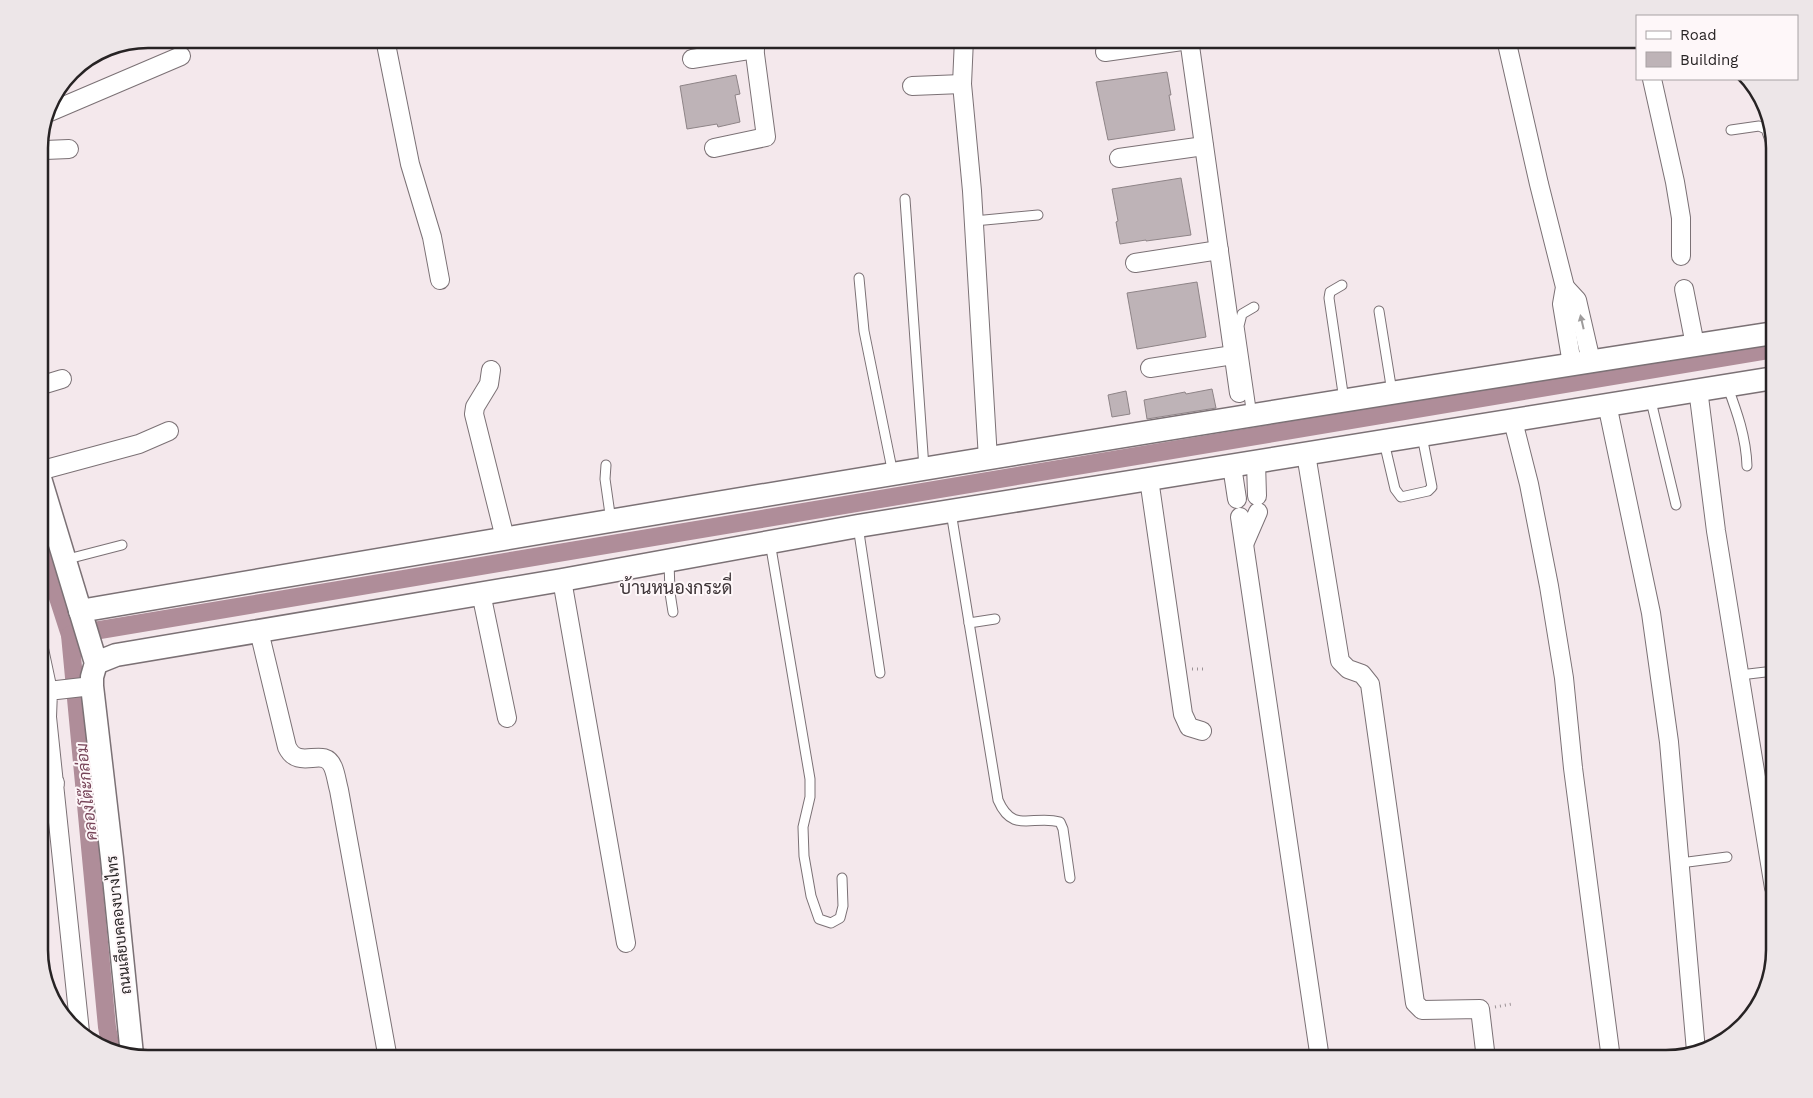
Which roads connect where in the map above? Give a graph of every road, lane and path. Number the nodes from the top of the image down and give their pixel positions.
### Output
1 (387, 48) edge
2 (737, 48) edge
3 (755, 48) edge
4 (964, 48) edge
5 (1131, 48) edge
6 (1190, 48) edge
7 (1508, 48) edge
8 (1105, 52) dead end
9 (181, 56) dead end
10 (692, 59) dead end
11 (1652, 80) edge
12 (962, 84) junction
13 (912, 86) dead end
14 (55, 110) edge
15 (1764, 128) edge
16 (1731, 130) dead end
17 (1204, 146) junction
18 (714, 148) dead end
19 (69, 149) dead end
20 (48, 150) edge
21 (1119, 158) dead end
22 (905, 199) dead end
23 (1038, 215) dead end
24 (974, 221) junction
25 (1219, 250) junction
26 (1681, 256) dead end
27 (1135, 263) dead end
28 (859, 278) dead end
29 (440, 280) dead end
30 (1342, 286) dead end
31 (1684, 289) dead end
32 (1254, 307) dead end
33 (1379, 311) dead end
34 (1765, 334) edge
35 (1695, 345) junction
36 (1233, 355) junction
37 (1582, 362) junction
38 (1150, 368) dead end
39 (491, 370) dead end
40 (62, 379) dead end
41 (1765, 379) edge
42 (48, 383) edge
43 (1726, 385) junction
44 (1698, 389) junction
45 (1239, 393) dead end
46 (1392, 393) junction
47 (1650, 397) junction
48 (1344, 401) junction
49 (1607, 404) junction
50 (1252, 416) junction
51 (1513, 421) junction
52 (168, 431) dead end
53 (1422, 436) junction
54 (1384, 442) junction
55 (1306, 454) junction
56 (988, 459) junction
57 (1256, 462) junction
58 (606, 465) dead end
59 (1232, 466) junction
60 (1747, 466) dead end
61 (48, 469) edge
62 (924, 469) junction
63 (893, 474) junction
64 (1149, 479) junction
65 (1238, 499) dead end
66 (1676, 505) dead end
67 (48, 506) edge
68 (951, 512) junction
69 (1240, 517) dead end
70 (611, 521) junction
71 (858, 526) junction
72 (505, 538) junction
73 (770, 542) junction
74 (1244, 542) junction
75 (122, 545) dead end
76 (64, 560) junction
77 (669, 561) junction
78 (562, 580) junction
79 (481, 593) junction
80 (674, 612) dead end
81 (81, 616) junction
82 (995, 619) dead end
83 (969, 623) junction
84 (259, 631) junction
85 (95, 658) junction
86 (1766, 671) edge
87 (880, 673) dead end
88 (1740, 675) junction
89 (48, 683) edge
90 (87, 686) junction
91 (50, 691) junction
92 (48, 699) edge
93 (507, 718) dead end
94 (1202, 731) dead end
95 (48, 792) edge
96 (1766, 837) edge
97 (1727, 856) dead end
98 (1680, 863) junction
99 (842, 878) dead end
100 (1070, 878) dead end
101 (626, 943) dead end
102 (79, 1023) edge
103 (1696, 1046) edge
104 (131, 1049) edge
105 (386, 1050) edge
106 (1319, 1050) edge
107 (1485, 1050) edge
108 (1610, 1050) edge

1 - 29 street
2 - 10 street
3 - 18 street
4 - 12 street
5 - 8 street
6 - 17 street
7 - 37 street
9 - 14 street
11 - 26 street
12 - 13 street
12 - 24 street
15 - 16 lane
17 - 21 street
17 - 25 street
19 - 20 street
22 - 62 lane
23 - 24 lane
24 - 56 street
25 - 27 street
25 - 36 street
28 - 63 lane
30 - 48 lane
31 - 35 street
32 - 50 lane
33 - 46 lane
34 - 35 street
35 - 37 street
36 - 38 street
36 - 45 street
37 - 46 street
39 - 72 street
40 - 42 street
41 - 43 street
43 - 44 street
43 - 60 lane
44 - 47 street
44 - 88 street
46 - 48 street
47 - 49 street
47 - 66 lane
48 - 50 street
49 - 51 street
49 - 98 street
50 - 56 street
51 - 53 street
51 - 108 street
52 - 61 street
53 - 54 street
53 - 54 lane
54 - 55 street
55 - 57 street
55 - 107 street
56 - 62 street
57 - 59 street
57 - 74 street
58 - 70 lane
59 - 64 street
59 - 65 street
62 - 63 street
63 - 70 street
64 - 68 street
64 - 94 street
67 - 76 street, ถนนเลียบคลองบางไทร
68 - 71 street
68 - 83 lane
69 - 74 street
70 - 72 street
71 - 73 street
71 - 87 lane
72 - 81 street
73 - 77 street
73 - 99 lane
74 - 106 street
75 - 76 lane
76 - 81 street, ถนนเลียบคลองบางไทร
77 - 78 street
77 - 80 lane
78 - 79 street
78 - 101 street
79 - 84 street
79 - 93 street
81 - 85 street, ถนนเลียบคลองบางไทร
82 - 83 lane
83 - 100 lane
84 - 85 street
84 - 105 street
85 - 90 street, ถนนเลียบคลองบางไทร
86 - 88 lane
88 - 96 street
89 - 91 street
90 - 91 street
90 - 104 street, ถนนเลียบคลองบางไทร
91 - 92 street
95 - 102 street
97 - 98 lane
98 - 103 street

